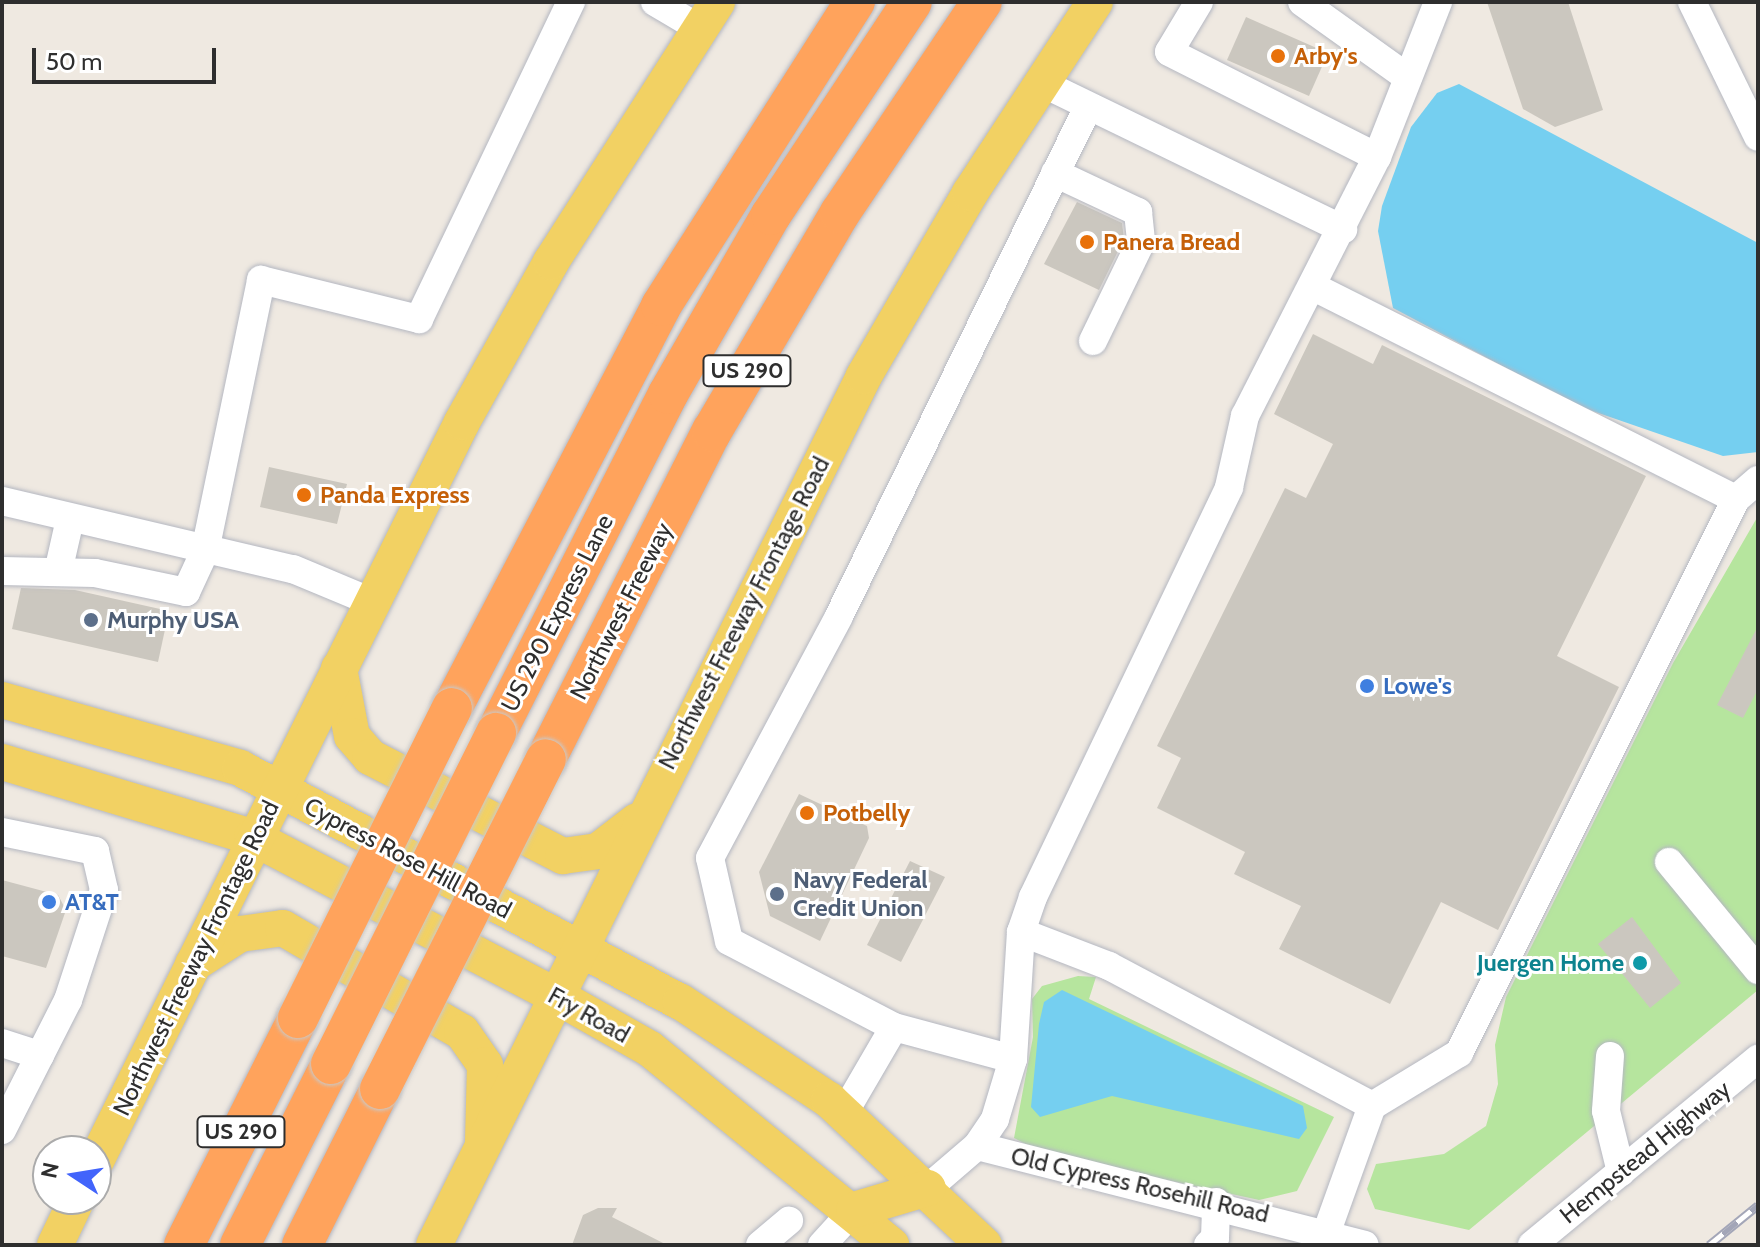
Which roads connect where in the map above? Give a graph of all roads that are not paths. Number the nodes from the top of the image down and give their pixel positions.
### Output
1 (571, 2) edge
2 (655, 2) edge
3 (855, 2) edge
4 (912, 2) edge
5 (982, 2) edge
6 (1095, 2) edge
7 (1199, 2) edge
8 (1302, 2) edge
9 (1438, 2) edge
10 (1692, 2) edge
11 (708, 15) edge
12 (1408, 78) junction
13 (1042, 83) junction
14 (1088, 107) junction
15 (1758, 137) edge
16 (1377, 157) junction
17 (1055, 173) junction
18 (1343, 229) junction
19 (1312, 286) junction
20 (1093, 341) dead end
21 (1758, 480) edge
22 (1736, 499) junction
23 (2, 501) edge
24 (70, 519) junction
25 (205, 551) junction
26 (2, 571) edge
27 (58, 572) junction
28 (372, 602) junction
29 (339, 668) junction
30 (2, 700) edge
31 (2, 762) edge
32 (279, 788) junction
33 (641, 819) junction
34 (2, 832) edge
35 (252, 837) junction
36 (1669, 862) dead end
37 (1021, 932) junction
38 (583, 952) junction
39 (193, 964) junction
40 (1758, 970) edge
41 (560, 998) junction
42 (894, 1027) junction
43 (2, 1043) edge
44 (40, 1055) junction
45 (1610, 1056) dead end
46 (1013, 1059) junction
47 (1758, 1059) edge
48 (1372, 1106) junction
49 (844, 1113) junction
50 (2, 1130) edge
51 (109, 1135) edge
52 (977, 1146) junction
53 (483, 1151) junction
54 (1621, 1172) junction
55 (928, 1188) junction
56 (1216, 1202) junction
57 (854, 1210) junction
58 (69, 1215) edge
59 (789, 1221) dead end
60 (1323, 1238) edge
61 (55, 1245) edge
62 (184, 1245) edge
63 (240, 1245) edge
64 (302, 1245) edge
65 (434, 1245) edge
66 (760, 1245) edge
67 (822, 1245) edge
68 (891, 1245) edge
69 (984, 1245) edge
70 (1208, 1245) edge
71 (1365, 1245) edge
72 (1532, 1245) edge

1 - 25 street
2 - 11 street
3 - 62 highway, US 290, bridge
4 - 63 highway, US 290 Express Lane, bridge
5 - 64 highway, Northwest Freeway / US 290, bridge
6 - 13 main road, Northwest Freeway Frontage Road
7 - 16 street
8 - 12 street
9 - 12 street
10 - 15 street
11 - 28 main road, Northwest Freeway Frontage Road
12 - 16 street
13 - 14 street
13 - 33 main road, Northwest Freeway Frontage Road
14 - 17 street
14 - 18 street
16 - 18 street
17 - 20 street
17 - 42 street
18 - 19 street
19 - 22 street
19 - 37 street
21 - 22 street
22 - 48 street
23 - 24 street
24 - 25 street
24 - 27 street
25 - 27 street
25 - 28 street
26 - 27 street
28 - 29 main road, Northwest Freeway Frontage Road
29 - 32 main road, Northwest Freeway Frontage Road
29 - 33 main road
30 - 32 main road, Cypress Rose Hill Road
31 - 35 main road
32 - 35 main road, Northwest Freeway Frontage Road
32 - 38 main road, Cypress Rose Hill Road
33 - 38 main road, Northwest Freeway Frontage Road
34 - 44 street
35 - 39 main road, Northwest Freeway Frontage Road
35 - 41 main road, Fry Road
36 - 40 street
37 - 46 street
37 - 48 street
38 - 41 main road, Northwest Freeway Frontage Road
38 - 49 main road
39 - 51 main road, Northwest Freeway Frontage Road
39 - 53 main road
41 - 53 main road, Northwest Freeway Frontage Road
41 - 57 main road, Fry Road
42 - 46 street
42 - 49 street
43 - 44 street
44 - 50 street
45 - 54 street
46 - 52 street
47 - 54 street, Hempstead Highway
48 - 60 street
49 - 55 main road
52 - 55 street, Old Cypress Rosehill Road
52 - 56 street, Old Cypress Rosehill Road
53 - 65 main road, Northwest Freeway Frontage Road
54 - 72 street, Hempstead Highway
55 - 57 main road
55 - 69 main road
56 - 60 street, Old Cypress Rosehill Road
56 - 70 street
57 - 67 street
57 - 68 main road, Fry Road
58 - 61 main road
59 - 66 street
60 - 71 street, Old Cypress Rosehill Road

